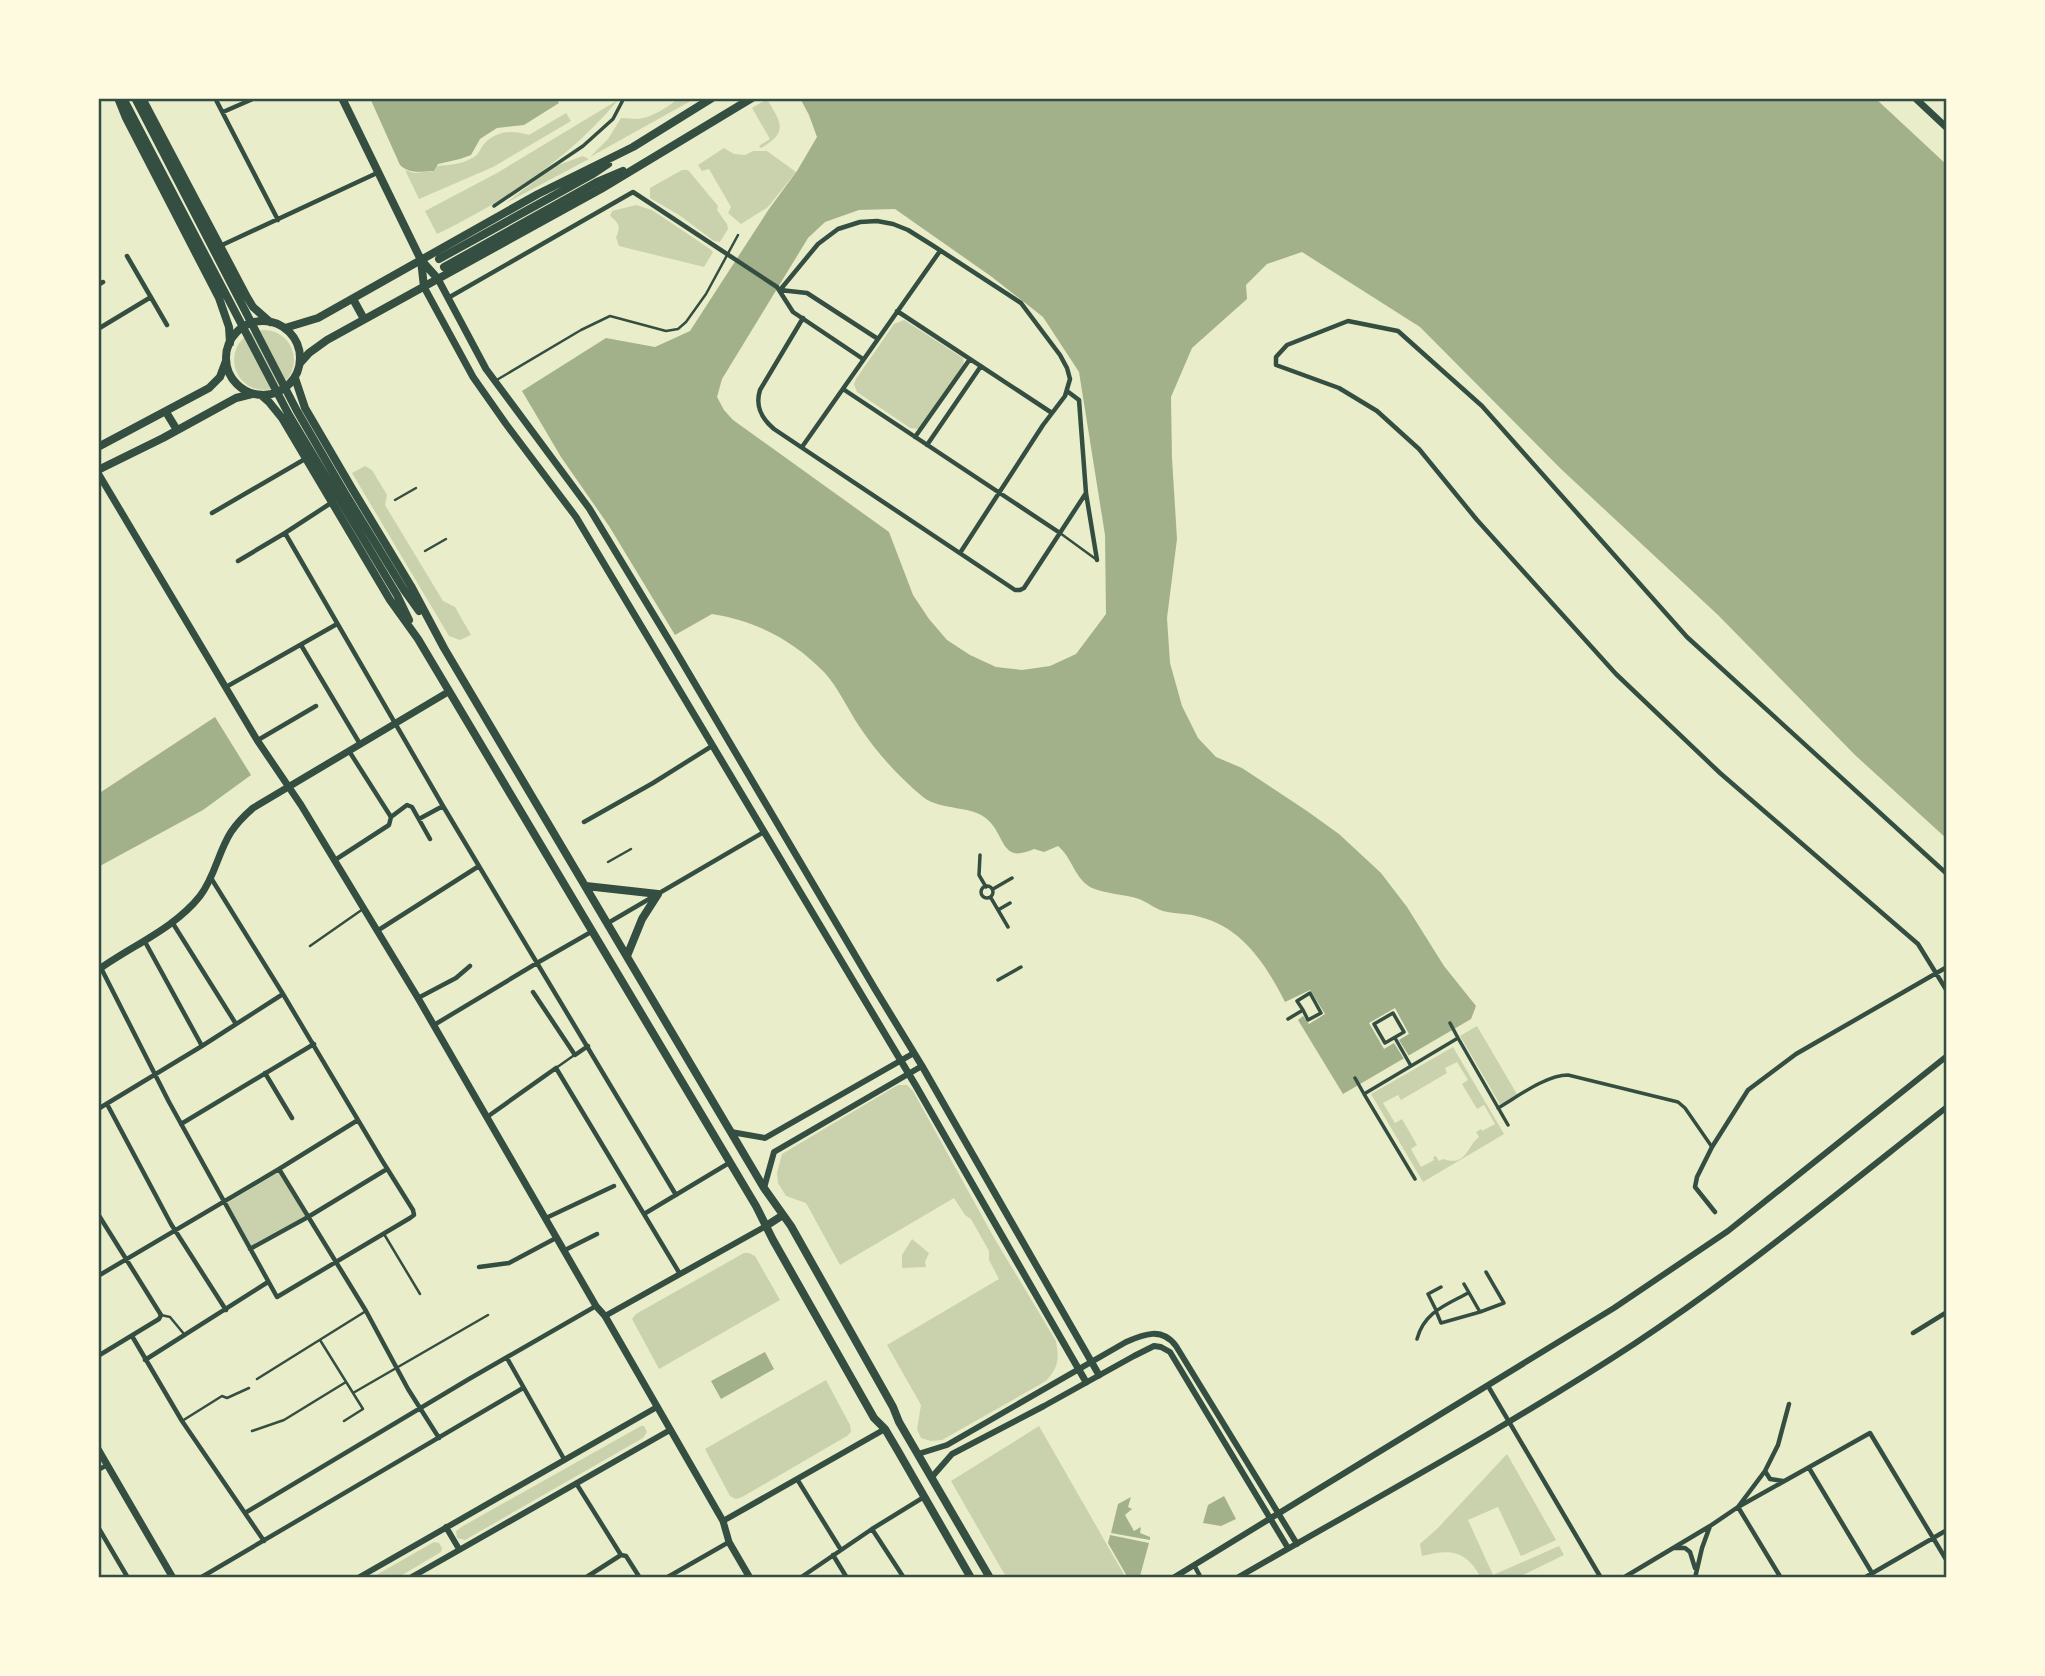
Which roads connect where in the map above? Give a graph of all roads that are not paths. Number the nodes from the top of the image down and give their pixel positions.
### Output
1 (121, 98) edge
2 (135, 98) edge
3 (142, 98) edge
4 (215, 98) edge
5 (255, 98) edge
6 (342, 98) edge
7 (624, 98) edge
8 (712, 98) edge
9 (752, 98) edge
10 (1915, 98) edge
11 (137, 112) junction
12 (223, 113) junction
13 (1947, 128) edge
14 (634, 147) junction
15 (645, 162) junction
16 (378, 173) junction
17 (494, 206) dead end
18 (278, 220) junction
19 (738, 234) dead end
20 (220, 246) junction
21 (940, 251) junction
22 (727, 254) junction
23 (127, 256) dead end
24 (421, 260) junction
25 (438, 279) junction
26 (424, 286) junction
27 (779, 289) junction
28 (151, 297) junction
29 (448, 298) junction
30 (353, 299) junction
31 (897, 311) junction
32 (803, 318) junction
33 (364, 319) junction
34 (270, 322) junction
35 (167, 325) dead end
36 (285, 328) junction
37 (98, 329) edge
38 (878, 339) junction
39 (230, 342) junction
40 (227, 358) junction
41 (863, 359) junction
42 (970, 359) junction
43 (300, 363) junction
44 (981, 366) junction
45 (295, 378) junction
46 (495, 381) junction
47 (843, 388) junction
48 (481, 389) junction
49 (1067, 391) junction
50 (257, 394) junction
51 (166, 412) junction
52 (1052, 413) junction
53 (177, 430) junction
54 (915, 437) junction
55 (927, 445) junction
56 (98, 447) edge
57 (802, 447) junction
58 (305, 459) junction
59 (98, 472) edge
60 (416, 488) dead end
61 (998, 492) junction
62 (1086, 493) junction
63 (395, 500) dead end
64 (331, 503) junction
65 (589, 508) junction
66 (212, 513) dead end
67 (576, 517) junction
68 (285, 533) junction
69 (1060, 533) junction
70 (446, 539) dead end
71 (425, 551) dead end
72 (960, 553) junction
73 (1097, 560) joint
74 (238, 561) dead end
75 (400, 593) junction
76 (338, 624) junction
77 (434, 630) junction
78 (418, 639) junction
79 (302, 645) junction
80 (675, 650) junction
81 (662, 659) junction
82 (226, 688) junction
83 (448, 692) junction
84 (316, 706) dead end
85 (396, 724) junction
86 (726, 737) junction
87 (257, 740) junction
88 (360, 745) junction
89 (713, 745) junction
90 (349, 751) junction
91 (287, 787) junction
92 (443, 806) junction
93 (391, 817) junction
94 (419, 819) junction
95 (775, 821) junction
96 (584, 822) dead end
97 (764, 832) junction
98 (430, 839) dead end
99 (631, 849) dead end
100 (980, 855) dead end
101 (334, 860) junction
102 (608, 862) dead end
103 (479, 866) junction
104 (1947, 874) edge
105 (211, 878) junction
106 (1012, 878) dead end
107 (586, 886) junction
108 (986, 887) junction
109 (993, 889) junction
110 (658, 894) junction
111 (991, 897) junction
112 (1010, 903) dead end
113 (363, 909) junction
114 (998, 910) junction
115 (829, 911) junction
116 (815, 919) junction
117 (172, 922) junction
118 (608, 923) junction
119 (1008, 927) dead end
120 (376, 931) junction
121 (592, 932) junction
122 (144, 940) junction
123 (310, 946) dead end
124 (627, 956) junction
125 (537, 963) junction
126 (470, 966) dead end
127 (1021, 967) dead end
128 (1947, 967) edge
129 (99, 969) edge
130 (1937, 973) junction
131 (998, 980) dead end
132 (875, 989) junction
133 (1947, 991) edge
134 (533, 992) dead end
135 (284, 994) junction
136 (861, 997) junction
137 (418, 998) junction
138 (1303, 1010) junction
139 (1289, 1019) dead end
140 (1450, 1023) dead end
141 (236, 1024) junction
142 (434, 1025) junction
143 (1395, 1038) junction
144 (1458, 1038) junction
145 (314, 1044) junction
146 (202, 1046) junction
147 (588, 1046) junction
148 (914, 1053) junction
149 (575, 1055) junction
150 (1947, 1056) edge
151 (901, 1061) junction
152 (922, 1066) junction
153 (1411, 1066) junction
154 (556, 1069) junction
155 (265, 1073) junction
156 (155, 1074) junction
157 (909, 1074) junction
158 (1355, 1078) dead end
159 (846, 1092) junction
160 (1364, 1094) junction
161 (107, 1104) junction
162 (855, 1105) junction
163 (1947, 1107) edge
164 (1498, 1108) junction
165 (98, 1109) edge
166 (292, 1118) dead end
167 (486, 1118) junction
168 (358, 1120) junction
169 (181, 1124) junction
170 (1508, 1125) dead end
171 (731, 1132) junction
172 (1712, 1146) junction
173 (730, 1163) junction
174 (977, 1163) junction
175 (279, 1169) junction
176 (387, 1169) junction
177 (963, 1171) junction
178 (1415, 1179) dead end
179 (614, 1186) dead end
180 (764, 1188) junction
181 (676, 1195) junction
182 (225, 1201) junction
183 (1715, 1212) dead end
184 (98, 1214) edge
185 (644, 1214) junction
186 (783, 1215) junction
187 (308, 1217) junction
188 (545, 1219) junction
189 (766, 1226) junction
190 (175, 1231) junction
191 (384, 1234) junction
192 (597, 1234) dead end
193 (556, 1238) junction
194 (250, 1249) junction
195 (564, 1251) junction
196 (126, 1260) junction
197 (337, 1262) junction
198 (479, 1266) dead end
199 (1486, 1272) dead end
200 (680, 1274) junction
201 (98, 1276) edge
202 (1045, 1280) junction
203 (268, 1282) junction
204 (1464, 1284) dead end
205 (1441, 1287) dead end
206 (1031, 1288) junction
207 (1468, 1293) junction
208 (420, 1294) dead end
209 (596, 1306) junction
210 (226, 1310) junction
211 (366, 1311) junction
212 (1436, 1311) junction
213 (1480, 1312) junction
214 (1947, 1312) edge
215 (161, 1315) junction
216 (488, 1315) dead end
217 (605, 1316) junction
218 (1913, 1333) dead end
219 (132, 1336) junction
220 (185, 1336) junction
221 (1418, 1339) dead end
222 (320, 1340) junction
223 (98, 1356) edge
224 (507, 1358) junction
225 (145, 1360) junction
226 (1091, 1362) junction
227 (397, 1368) junction
228 (1078, 1369) junction
229 (1099, 1375) junction
230 (257, 1379) dead end
231 (346, 1382) junction
232 (1086, 1382) junction
233 (1488, 1386) junction
234 (249, 1388) dead end
235 (523, 1388) junction
236 (353, 1393) junction
237 (1789, 1404) dead end
238 (657, 1407) junction
239 (420, 1408) junction
240 (344, 1421) dead end
241 (1509, 1421) junction
242 (182, 1422) junction
243 (899, 1422) junction
244 (885, 1429) junction
245 (670, 1430) junction
246 (252, 1431) dead end
247 (439, 1438) junction
248 (98, 1450) edge
249 (918, 1454) junction
250 (564, 1459) junction
251 (107, 1465) junction
252 (1809, 1467) junction
253 (98, 1470) edge
254 (1765, 1471) junction
255 (931, 1478) junction
256 (797, 1479) junction
257 (1783, 1481) junction
258 (576, 1483) junction
259 (924, 1497) junction
260 (1738, 1507) junction
261 (245, 1513) junction
262 (1279, 1514) junction
263 (1271, 1518) junction
264 (723, 1521) junction
265 (1710, 1526) junction
266 (98, 1527) edge
267 (446, 1527) junction
268 (872, 1529) junction
269 (1947, 1530) edge
270 (1933, 1538) junction
271 (264, 1541) junction
272 (729, 1542) junction
273 (1297, 1544) junction
274 (1288, 1548) junction
275 (1672, 1548) junction
276 (459, 1549) junction
277 (841, 1550) junction
278 (621, 1555) junction
279 (833, 1555) junction
280 (1947, 1561) edge
281 (1194, 1565) junction
282 (1695, 1575) edge
283 (1873, 1576) edge
284 (746, 1577) edge
285 (128, 1578) edge
286 (173, 1578) edge
287 (200, 1578) edge
288 (358, 1578) edge
289 (410, 1578) edge
290 (585, 1578) edge
291 (640, 1578) edge
292 (666, 1578) edge
293 (800, 1578) edge
294 (847, 1578) edge
295 (904, 1578) edge
296 (971, 1578) edge
297 (990, 1578) edge
298 (1173, 1578) edge
299 (1202, 1578) edge
300 (1237, 1578) edge
301 (1601, 1578) edge
302 (1623, 1578) edge
303 (1781, 1578) edge
304 (1864, 1578) edge

1 - 11 main road
1 - 39 main road
2 - 11 main road
3 - 20 main road
4 - 12 street
5 - 12 street
6 - 16 main road
7 - 17 street
8 - 14 main road
9 - 15 main road
10 - 13 main road
11 - 75 main road
12 - 18 street
14 - 15 main road
14 - 24 main road
15 - 25 main road
16 - 18 street
16 - 24 main road
18 - 20 street
19 - 22 lane
20 - 34 main road
21 - 27 street
21 - 31 street
21 - 49 street
22 - 27 street
22 - 29 street
22 - 46 lane
23 - 28 street
24 - 25 main road
24 - 26 main road
24 - 30 main road
25 - 26 main road
25 - 29 main road
26 - 33 main road
26 - 48 main road
27 - 32 street
27 - 38 street
28 - 35 street
28 - 37 street
29 - 46 main road
30 - 33 main road
30 - 36 main road
31 - 38 street
31 - 42 street
32 - 41 street
32 - 57 street
33 - 43 main road
34 - 36 main road
34 - 39 main road
36 - 43 main road
38 - 41 street
39 - 40 main road
40 - 50 main road
40 - 51 main road
41 - 47 street
42 - 44 street
42 - 54 street
43 - 45 main road
44 - 52 street
44 - 55 street
45 - 50 main road
45 - 77 main road
46 - 48 main road
46 - 65 main road
47 - 54 street
47 - 57 street
48 - 67 main road
49 - 52 street
49 - 62 street
50 - 53 main road
50 - 58 main road
51 - 53 main road
51 - 56 main road
52 - 61 street
53 - 59 main road
54 - 55 street
55 - 61 street
57 - 72 street
58 - 64 main road
58 - 66 street
59 - 82 main road
60 - 63 lane
61 - 69 street
61 - 72 street
62 - 69 street
62 - 73 street
64 - 68 street
64 - 78 main road
65 - 67 main road
65 - 80 main road
67 - 81 main road
68 - 74 street
68 - 76 street
69 - 72 street
69 - 73 lane
70 - 71 lane
75 - 77 main road
75 - 78 main road
76 - 79 street
76 - 85 street
77 - 107 main road
78 - 83 main road
79 - 82 street
79 - 88 street
80 - 81 main road
80 - 86 main road
81 - 89 main road
82 - 87 main road
83 - 85 main road
83 - 121 main road
84 - 87 street
85 - 88 main road
85 - 92 street
86 - 89 main road
86 - 95 main road
87 - 91 main road
88 - 90 main road
89 - 96 street
89 - 97 main road
90 - 91 main road
90 - 93 street
91 - 101 main road
91 - 105 main road
92 - 94 street
92 - 103 street
93 - 94 street
93 - 101 street
94 - 98 street
95 - 97 main road
95 - 115 main road
97 - 110 street
97 - 116 main road
99 - 102 lane
100 - 108 street
101 - 113 main road
103 - 120 street
103 - 125 street
104 - 130 street
105 - 117 main road
105 - 135 street
106 - 109 street
107 - 110 main road
107 - 118 main road
108 - 109 street
108 - 111 street
109 - 111 street
110 - 118 street
110 - 124 main road
111 - 114 street
112 - 114 street
113 - 120 main road
113 - 123 lane
114 - 119 street
115 - 116 main road
115 - 132 main road
116 - 136 main road
117 - 122 main road
117 - 141 street
118 - 121 main road
118 - 124 main road
120 - 137 main road
121 - 125 street
121 - 173 main road
122 - 129 main road
122 - 146 street
124 - 171 main road
125 - 142 street
125 - 147 street
126 - 137 street
127 - 131 street
128 - 130 street
129 - 156 street
130 - 133 street
130 - 172 street
132 - 136 main road
132 - 148 main road
134 - 149 street
135 - 141 street
135 - 145 street
136 - 151 main road
137 - 142 main road
138 - 138 street
138 - 139 street
140 - 144 street
141 - 146 street
142 - 167 main road
143 - 143 street
143 - 153 street
144 - 153 street
144 - 164 street
145 - 155 street
145 - 168 street
146 - 156 street
147 - 149 street
147 - 181 street
148 - 151 street
148 - 152 main road
149 - 154 lane
150 - 233 street
151 - 157 main road
151 - 159 street
152 - 157 street
152 - 174 main road
153 - 160 street
154 - 167 street
154 - 185 street
155 - 166 street
155 - 169 street
156 - 161 street
156 - 169 street
157 - 162 street
157 - 177 main road
158 - 160 street
159 - 162 street
159 - 171 street
160 - 178 street
161 - 165 street
161 - 190 street
162 - 180 street
163 - 241 street
164 - 170 street
164 - 172 street
167 - 188 main road
168 - 175 street
168 - 176 street
169 - 182 street
171 - 180 main road
172 - 183 street
173 - 181 street
173 - 189 main road
174 - 177 main road
174 - 202 main road
175 - 182 street
175 - 187 street
176 - 187 street
176 - 191 street
177 - 206 main road
179 - 188 street
180 - 186 main road
181 - 185 street
182 - 190 street
182 - 194 street
184 - 196 street
185 - 200 street
186 - 189 main road
186 - 243 main road
187 - 194 street
187 - 197 street
188 - 193 main road
189 - 200 street
189 - 244 main road
190 - 196 street
190 - 210 street
191 - 197 street
191 - 208 lane
192 - 195 street
193 - 195 main road
193 - 198 street
194 - 203 street
195 - 209 main road
196 - 201 street
196 - 215 street
197 - 203 street
197 - 211 street
199 - 213 street
200 - 217 street
202 - 206 main road
202 - 226 main road
203 - 210 street
204 - 207 street
205 - 212 street
206 - 228 main road
207 - 212 street
207 - 213 street
209 - 217 main road
209 - 224 street
210 - 220 street
211 - 222 lane
211 - 227 street
212 - 213 street
212 - 221 street
214 - 218 street
215 - 219 street
215 - 220 lane
216 - 227 lane
217 - 238 main road
219 - 223 street
219 - 225 street
220 - 225 street
222 - 230 lane
222 - 231 lane
224 - 235 street
224 - 239 street
225 - 242 street
226 - 228 street
226 - 229 main road
226 - 262 street
227 - 236 lane
227 - 239 street
228 - 232 main road
228 - 249 street
229 - 232 street
229 - 263 street
231 - 236 lane
231 - 246 lane
232 - 255 street
233 - 241 street
233 - 262 street
234 - 242 lane
235 - 247 street
235 - 250 street
236 - 240 lane
237 - 254 street
238 - 245 main road
238 - 250 street
239 - 247 street
239 - 261 street
241 - 273 street
241 - 301 street
242 - 261 street
243 - 244 main road
243 - 249 main road
244 - 256 street
244 - 259 main road
245 - 258 street
245 - 264 main road
247 - 271 street
248 - 251 main road
249 - 255 main road
250 - 267 street
251 - 253 street
251 - 286 main road
252 - 257 street
252 - 270 street
252 - 283 street
254 - 257 street
254 - 260 street
255 - 297 main road
256 - 264 street
256 - 277 street
257 - 260 street
258 - 276 street
258 - 278 street
259 - 268 street
259 - 296 main road
260 - 265 street
260 - 303 street
261 - 271 street
262 - 263 street
262 - 273 street
263 - 274 street
263 - 281 street
264 - 272 main road
265 - 275 street
265 - 282 street
266 - 285 street
267 - 276 street
267 - 288 street
268 - 277 street
268 - 295 street
269 - 270 street
270 - 280 street
270 - 283 street
271 - 287 street
272 - 284 main road
272 - 292 street
273 - 274 street
274 - 300 street
275 - 282 street
275 - 302 street
276 - 289 street
277 - 279 street
278 - 290 street
278 - 291 street
279 - 293 street
279 - 294 street
281 - 298 street
281 - 299 street
283 - 304 street

